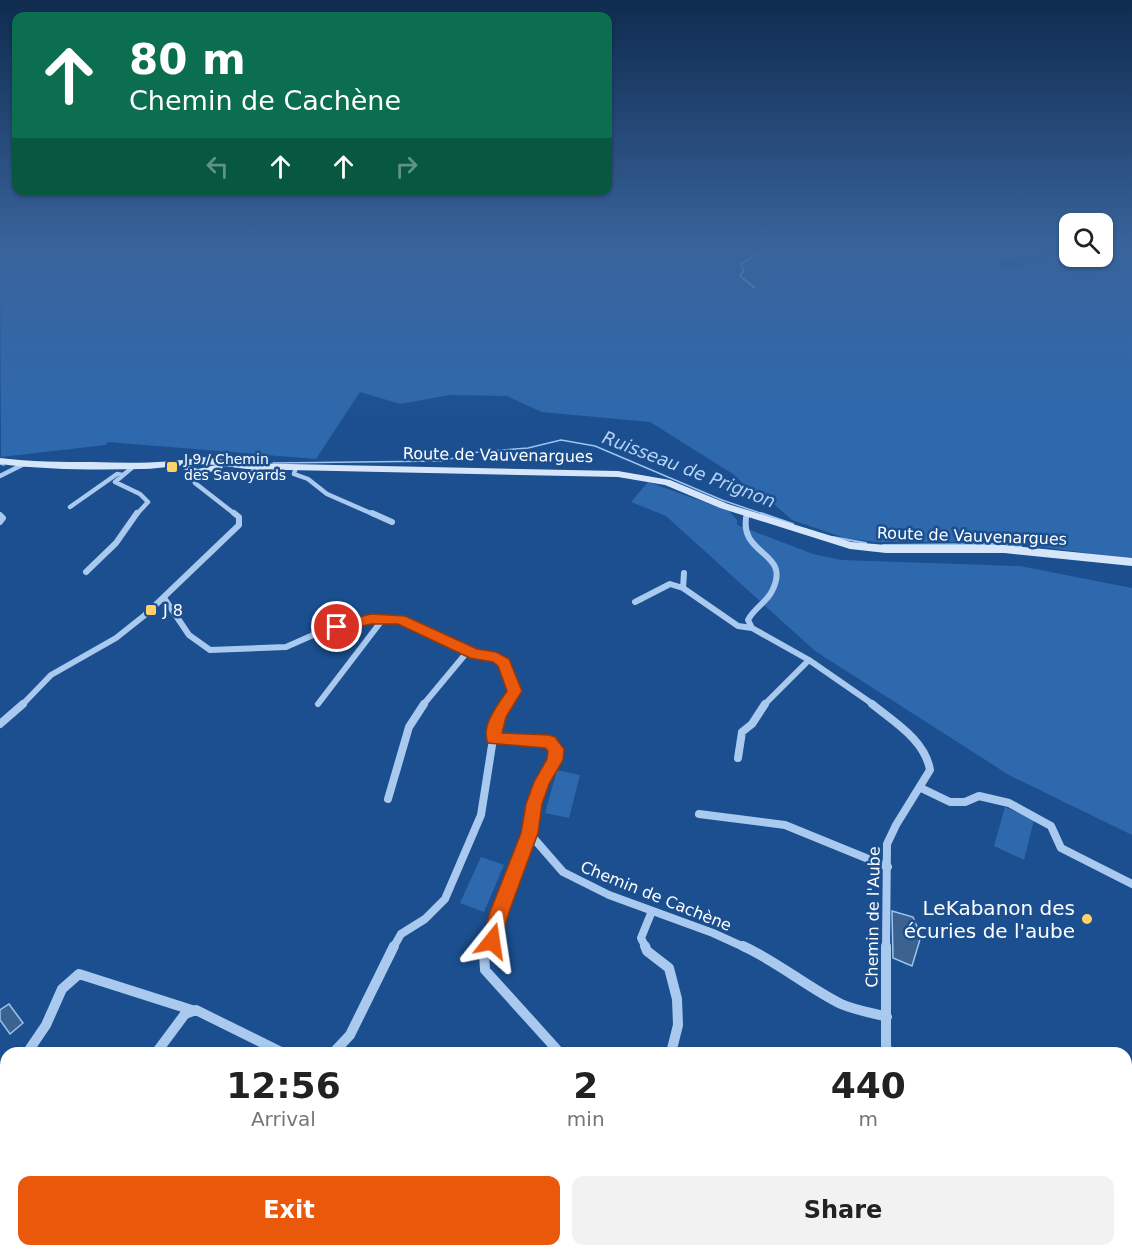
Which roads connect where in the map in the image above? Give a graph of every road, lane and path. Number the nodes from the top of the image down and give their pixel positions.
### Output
1 (0, 461) edge
2 (24, 464) junction
3 (139, 466) junction
4 (192, 467) junction
5 (207, 467) junction
6 (260, 467) junction
7 (296, 467) junction
8 (122, 475) junction
9 (0, 476) edge
10 (216, 477) dead end
11 (195, 483) junction
12 (70, 507) dead end
13 (747, 513) junction
14 (0, 515) edge
15 (0, 522) edge
16 (392, 522) dead end
17 (1132, 562) edge
18 (86, 572) dead end
19 (684, 573) dead end
20 (683, 588) junction
21 (164, 598) junction
22 (635, 602) dead end
23 (383, 619) junction
24 (752, 628) junction
25 (468, 651) junction
26 (809, 660) junction
27 (318, 704) dead end
28 (0, 724) edge
29 (493, 739) junction
30 (738, 758) dead end
31 (921, 788) junction
32 (388, 799) dead end
33 (699, 814) dead end
34 (530, 833) junction
35 (888, 867) junction
36 (1132, 884) edge
37 (652, 910) junction
38 (195, 1011) junction
39 (887, 1017) junction
40 (31, 1047) edge
41 (160, 1047) edge
42 (270, 1047) edge
43 (339, 1047) edge
44 (555, 1047) edge
45 (672, 1047) edge
46 (888, 1047) edge

1 - 2 main road
2 - 3 main road
2 - 9 street
3 - 4 main road
3 - 8 street
4 - 5 main road, Route de Vauvenargues
4 - 11 street
5 - 6 main road, Route de Vauvenargues
5 - 11 street
6 - 7 main road, Route de Vauvenargues
6 - 10 street
7 - 13 main road, Route de Vauvenargues
7 - 16 street
8 - 12 street
8 - 18 street
11 - 21 street
13 - 17 main road, Route de Vauvenargues
13 - 24 street
14 - 15 street
19 - 20 street
20 - 22 street
20 - 24 street, Chemin de l'Aube
21 - 23 street
21 - 28 street
23 - 25 street
23 - 27 street
24 - 26 street, Chemin de l'Aube
25 - 29 street
25 - 32 street
26 - 30 street
26 - 31 street, Chemin de l'Aube
29 - 34 street
29 - 43 street
31 - 35 street, Chemin de l'Aube
31 - 36 street
33 - 35 street
34 - 37 street, Chemin de Cachène
34 - 44 street
35 - 39 street, Chemin de l'Aube
37 - 39 street, Chemin de Cachène
37 - 45 street
38 - 40 street
38 - 41 street
38 - 42 street
39 - 46 street, Chemin de l'Aube

